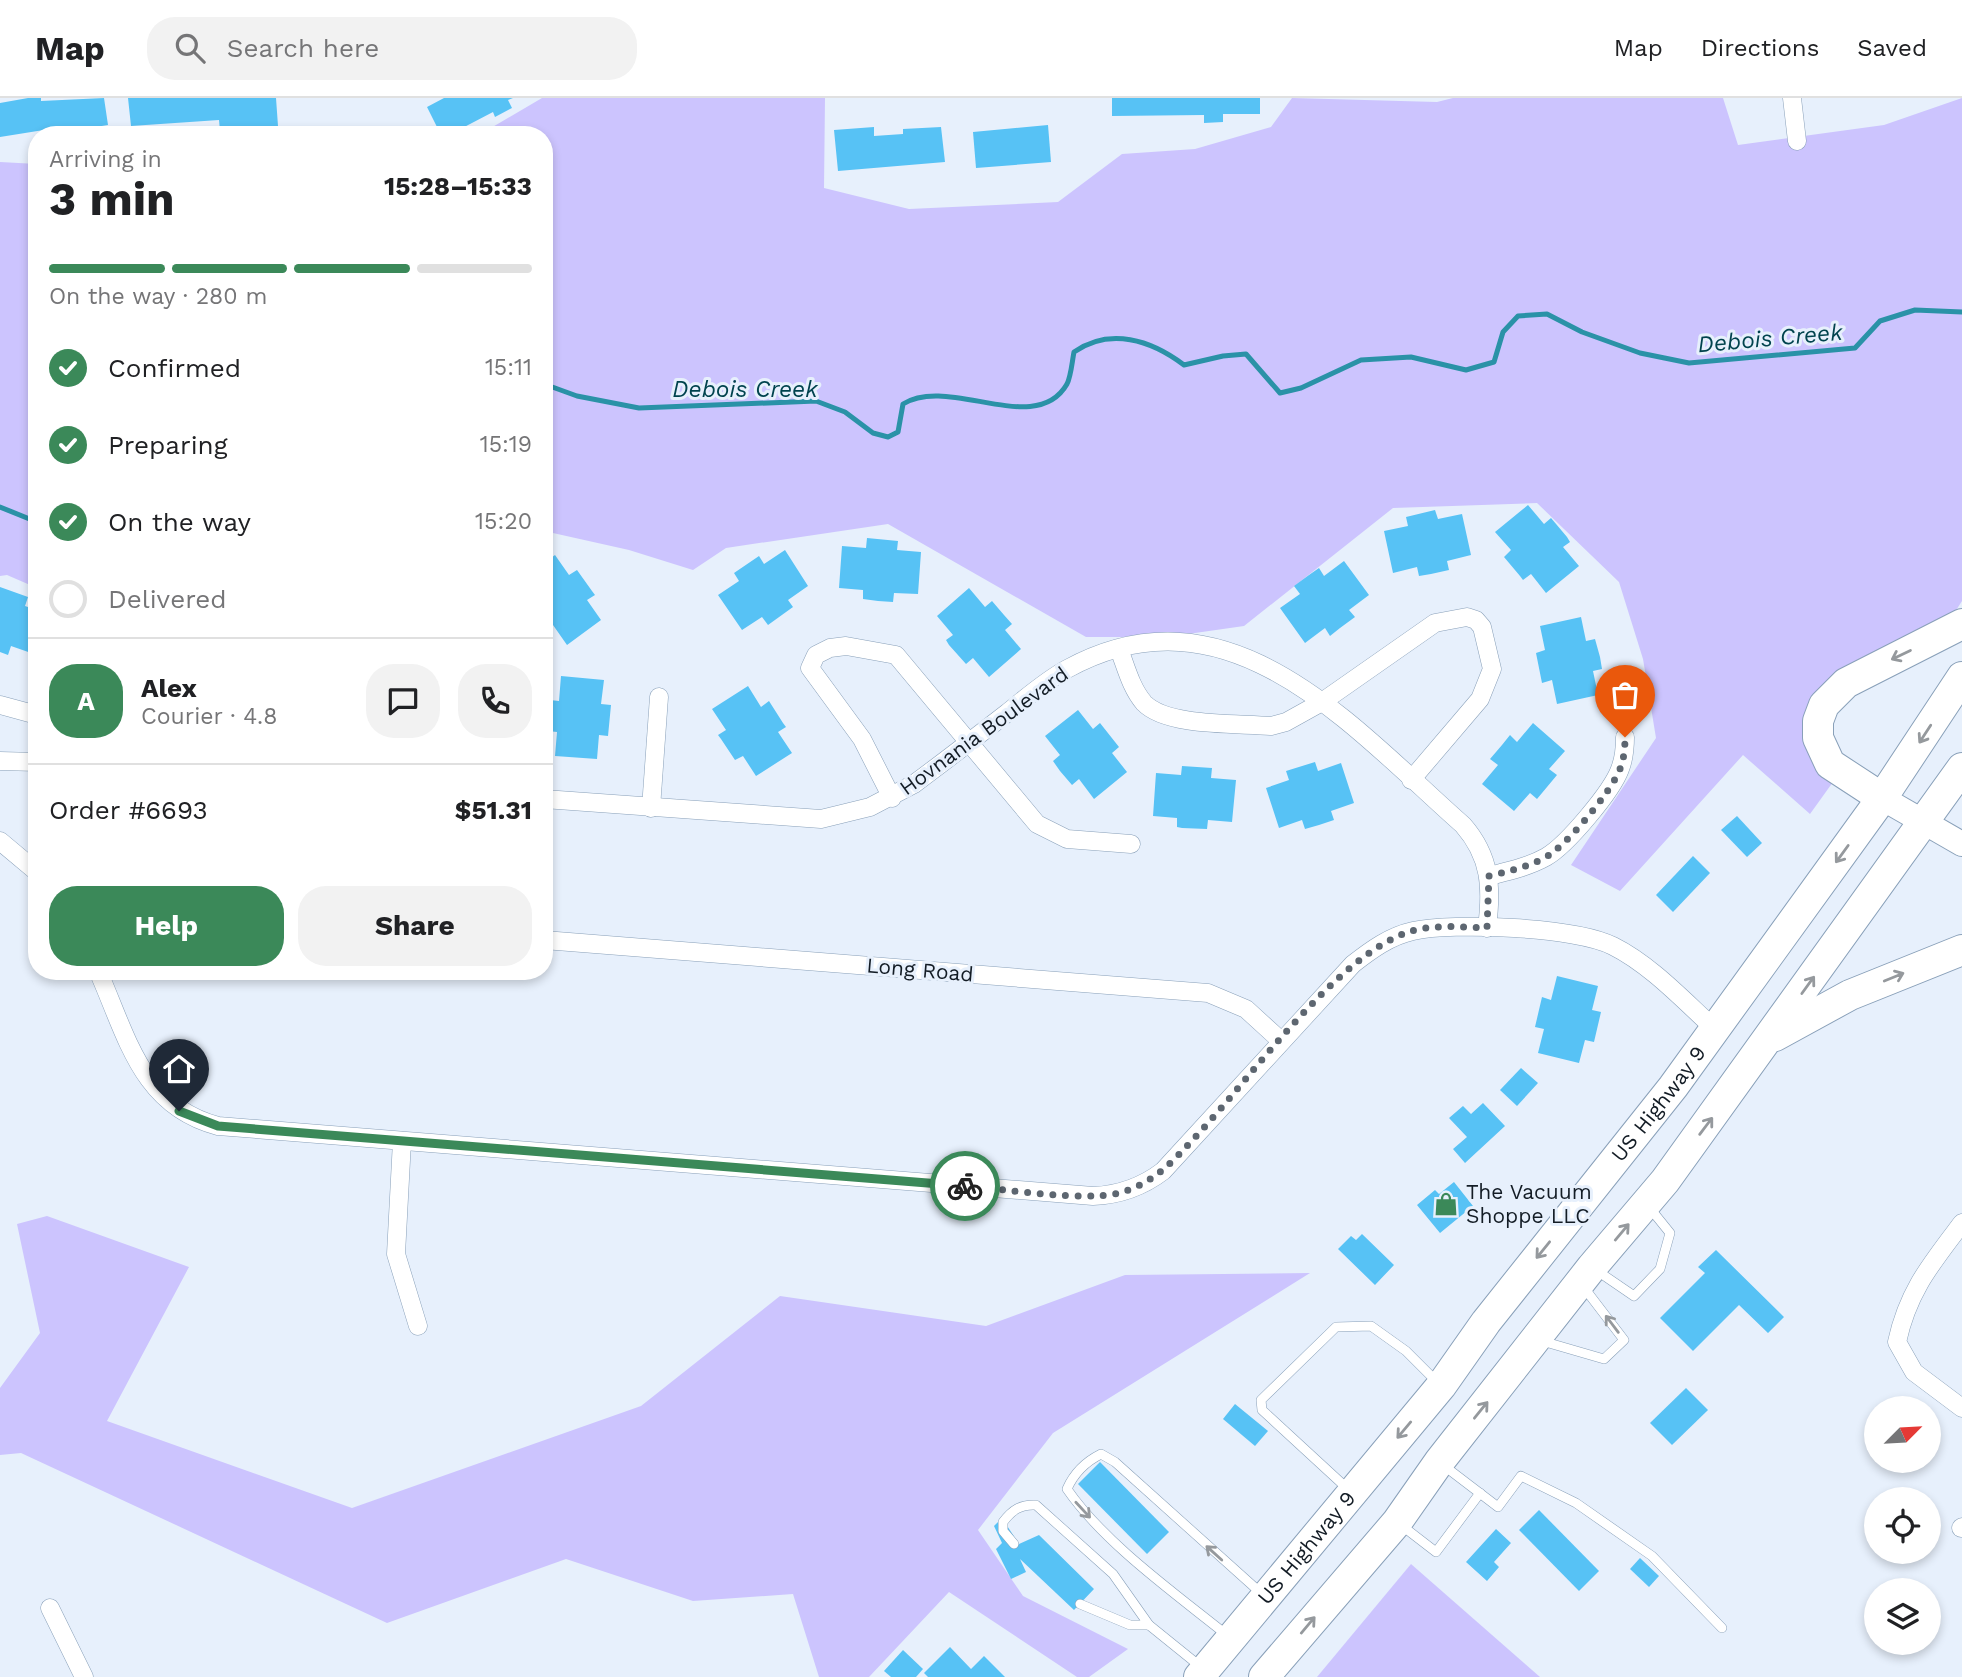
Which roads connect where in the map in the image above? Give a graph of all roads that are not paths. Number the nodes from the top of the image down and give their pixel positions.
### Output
1 (1793, 98) edge
2 (1797, 141) dead end
3 (1962, 624) edge
4 (1119, 649) junction
5 (1962, 677) edge
6 (659, 697) dead end
7 (1322, 702) junction
8 (0, 705) edge
9 (28, 713) edge
10 (1625, 737) dead end
11 (970, 742) junction
12 (0, 761) edge
13 (28, 762) edge
14 (1962, 768) edge
15 (1411, 779) junction
16 (892, 798) junction
17 (1882, 798) junction
18 (553, 800) edge
19 (651, 808) junction
20 (1925, 822) junction
21 (0, 841) edge
22 (1131, 844) dead end
23 (1962, 844) edge
24 (28, 864) edge
25 (1489, 876) junction
26 (1487, 928) junction
27 (553, 941) edge
28 (1962, 950) edge
29 (102, 980) edge
30 (1716, 1030) junction
31 (1280, 1040) junction
32 (1768, 1040) junction
33 (402, 1141) junction
34 (1646, 1203) junction
35 (1962, 1223) edge
36 (1586, 1275) junction
37 (418, 1326) dead end
38 (1537, 1339) junction
39 (1441, 1386) junction
40 (1962, 1408) edge
41 (1439, 1462) junction
42 (1352, 1493) junction
43 (1480, 1493) junction
44 (1397, 1522) junction
45 (1014, 1544) dead end
46 (1266, 1597) junction
47 (1080, 1604) dead end
48 (50, 1608) dead end
49 (1149, 1625) junction
50 (1722, 1628) dead end
51 (1232, 1640) junction
52 (1202, 1674) edge
53 (84, 1677) edge
54 (1264, 1677) edge

1 - 2 street
3 -> 17 highway
4 - 7 street, Hovnania Boulevard
4 - 7 street
4 - 11 street, Hovnania Boulevard
5 -> 17 highway, US Highway 9
6 - 19 street
7 - 15 street, Hovnania Boulevard
7 - 15 street
8 - 9 street
10 - 25 street
11 - 16 street, Hovnania Boulevard
11 - 16 street
11 - 22 street
12 - 13 street
14 - 20 highway
15 - 25 street, Hovnania Boulevard
16 - 19 street, Hovnania Boulevard
17 - 20 main road
17 -> 30 highway, US Highway 9
18 - 19 street, Hovnania Boulevard
20 - 23 main road
32 -> 20 highway
21 - 24 street
25 - 26 street, Hovnania Boulevard
26 - 30 street
26 - 31 street
27 - 31 street, Long Road
32 -> 28 highway
29 - 33 street
30 -> 39 highway, US Highway 9
31 - 33 street
34 -> 32 highway
33 - 37 street
36 -> 34 highway
34 - 36 lane
35 - 40 street
36 - 38 highway
38 -> 36 lane
41 -> 38 highway
39 -> 42 highway, US Highway 9
39 - 42 lane
41 - 43 lane
41 - 44 highway
42 - 46 highway, US Highway 9
43 - 44 lane
43 - 50 lane
54 -> 44 highway
45 - 49 lane
46 - 51 highway, US Highway 9
46 -> 51 lane
47 - 49 lane
48 - 53 street
49 - 52 lane
51 - 52 highway, US Highway 9

